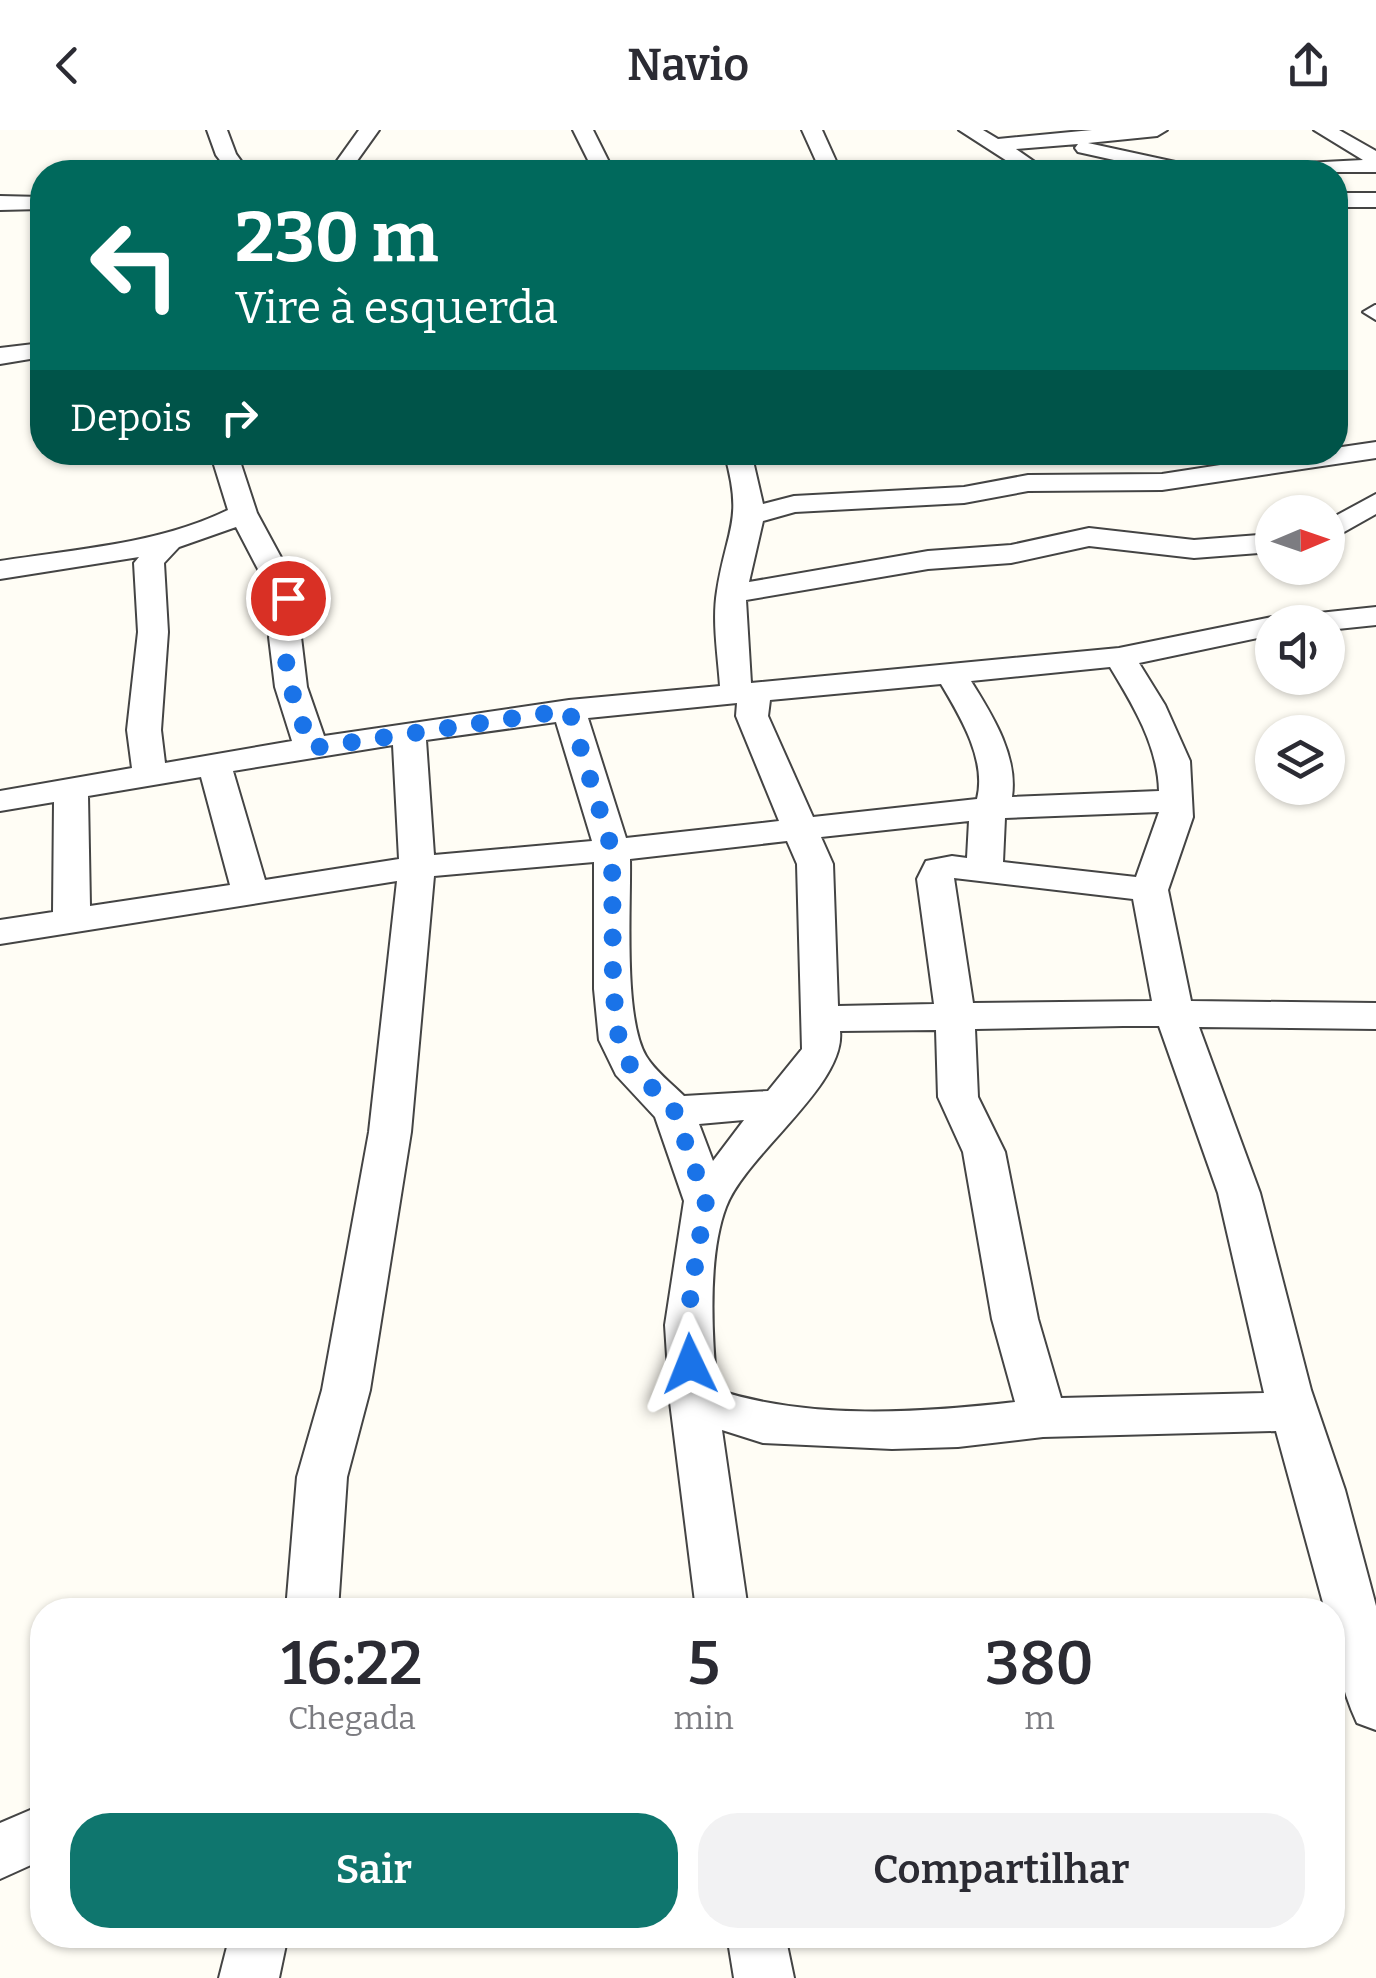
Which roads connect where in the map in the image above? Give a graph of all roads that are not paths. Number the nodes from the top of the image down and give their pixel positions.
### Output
1 (217, 130) edge
2 (369, 130) edge
3 (583, 130) edge
4 (812, 130) edge
5 (969, 130) edge
6 (1157, 130) edge
7 (1324, 130) edge
8 (1058, 140) junction
9 (998, 146) junction
10 (230, 160) edge
11 (347, 160) edge
12 (598, 160) edge
13 (826, 160) edge
14 (1020, 160) edge
15 (1144, 160) edge
16 (1376, 163) edge
17 (1348, 165) edge
18 (1348, 200) edge
19 (1376, 200) edge
20 (0, 204) edge
21 (30, 204) edge
22 (30, 352) edge
23 (0, 356) edge
24 (1376, 450) edge
25 (1348, 454) edge
26 (227, 465) edge
27 (742, 465) edge
28 (1276, 465) edge
29 (1376, 502) edge
30 (243, 512) junction
31 (750, 516) junction
32 (1345, 521) edge
33 (172, 540) junction
34 (1255, 544) edge
35 (0, 570) edge
36 (731, 594) junction
37 (1376, 616) edge
38 (1345, 619) edge
39 (1255, 628) edge
40 (1119, 657) junction
41 (950, 673) junction
42 (745, 693) junction
43 (569, 710) junction
44 (144, 730) junction
45 (409, 732) junction
46 (312, 748) junction
47 (214, 764) junction
48 (150, 774) junction
49 (80, 788) junction
50 (0, 801) edge
51 (1176, 802) junction
52 (989, 808) junction
53 (801, 828) junction
54 (612, 850) junction
55 (416, 867) junction
56 (985, 869) junction
57 (1150, 890) junction
58 (250, 892) junction
59 (72, 922) junction
60 (0, 932) edge
61 (1174, 1013) junction
62 (955, 1014) junction
63 (1376, 1016) edge
64 (820, 1019) junction
65 (779, 1104) junction
66 (674, 1110) junction
67 (706, 1201) junction
68 (694, 1402) junction
69 (1296, 1411) junction
70 (1042, 1418) junction
71 (763, 1424) junction
72 (700, 1453) junction
73 (313, 1598) edge
74 (720, 1598) edge
75 (1376, 1706) edge
76 (30, 1838) edge
77 (0, 1852) edge
78 (257, 1948) edge
79 (758, 1948) edge
80 (249, 1978) edge
81 (764, 1978) edge

1 - 10 street
2 - 11 street
3 - 12 street
4 - 13 street
5 - 9 street
6 - 8 street
7 - 16 street
8 - 9 street
8 - 15 street
9 - 14 street
16 - 17 street
18 - 19 street
20 - 21 street
22 - 23 street
24 - 25 street
26 - 30 street
27 - 31 street
28 - 31 street
29 - 32 street
30 - 33 street
30 - 46 street
31 - 36 street
33 - 35 street
33 - 44 street
34 - 36 street
36 - 42 street
37 - 38 street
39 - 40 street
40 - 41 street
40 - 51 street
41 - 42 street
41 - 52 street
42 - 43 street
42 - 53 street
43 - 45 street
43 - 54 street
44 - 48 street
44 - 49 street
45 - 46 street
45 - 55 street
46 - 47 street
47 - 48 street
47 - 58 street
48 - 49 street
49 - 50 street
49 - 59 street
51 - 52 street
51 - 57 street
52 - 53 street
52 - 56 street
53 - 54 street
53 - 64 street
54 - 55 street
54 - 66 street
55 - 58 street
55 - 73 street
56 - 57 street
56 - 62 street
57 - 61 street
58 - 59 street
59 - 60 street
61 - 62 street
61 - 63 street
61 - 69 street
62 - 64 street
62 - 70 street
64 - 65 street
65 - 66 street
65 - 67 street
66 - 67 street
67 - 68 street
68 - 71 street
68 - 72 street
69 - 70 street
69 - 75 street
70 - 71 street
71 - 72 street
72 - 74 street
76 - 77 street
78 - 80 street
79 - 81 street

